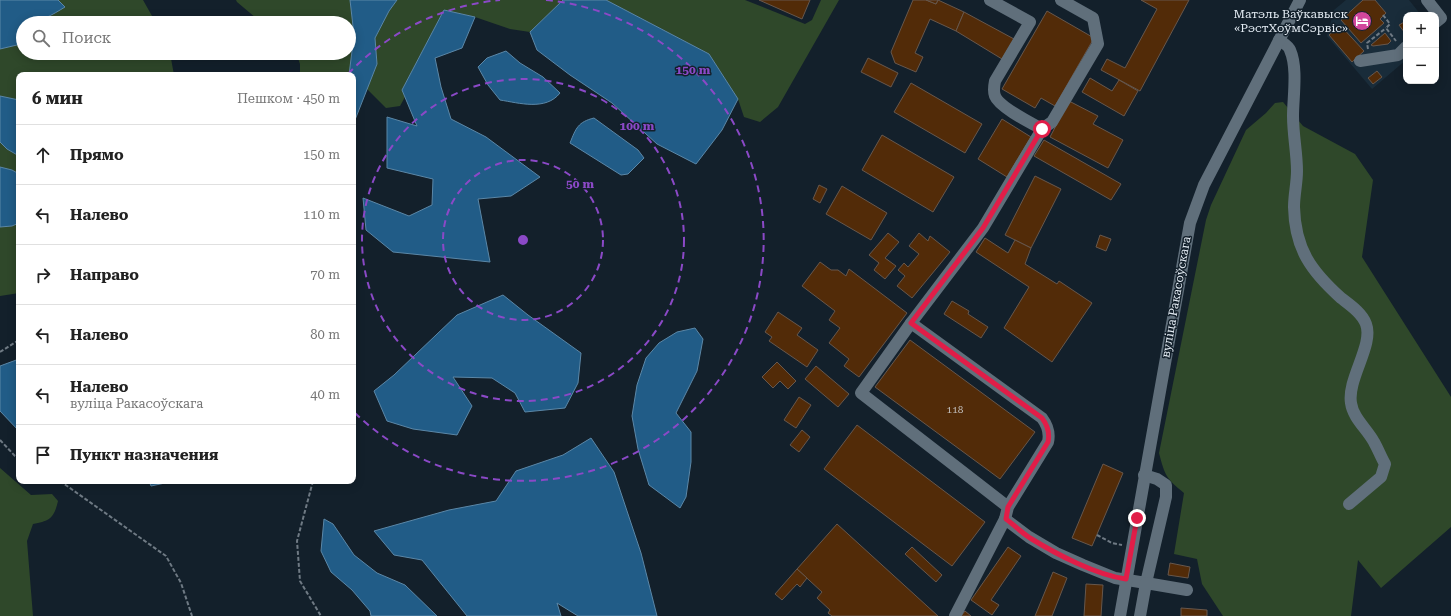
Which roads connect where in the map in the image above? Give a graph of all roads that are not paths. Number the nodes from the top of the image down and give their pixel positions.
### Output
1 (990, 0) edge
2 (1061, 0) edge
3 (1300, 0) edge
4 (1426, 0) edge
5 (1436, 12) edge
6 (1279, 40) junction
7 (1403, 51) edge
8 (1360, 61) dead end
9 (1042, 129) junction
10 (911, 323) junction
11 (1144, 475) junction
12 (1350, 504) dead end
13 (1007, 513) junction
14 (1126, 579) junction
15 (1146, 583) junction
16 (1186, 590) dead end
17 (955, 616) edge
18 (1120, 616) edge
19 (1140, 616) edge

1 - 9 street
2 - 9 street
3 - 6 street, вуліца Ракасоўскага
4 - 5 street
6 - 11 street, вуліца Ракасоўскага
6 - 12 street
7 - 8 street
9 - 10 street
10 - 13 street
10 - 13 street
11 - 14 street, вуліца Ракасоўскага
11 - 15 street
13 - 14 street
13 - 17 street
14 - 15 street
14 - 18 street, вуліца Ракасоўскага
15 - 16 street
15 - 19 street

